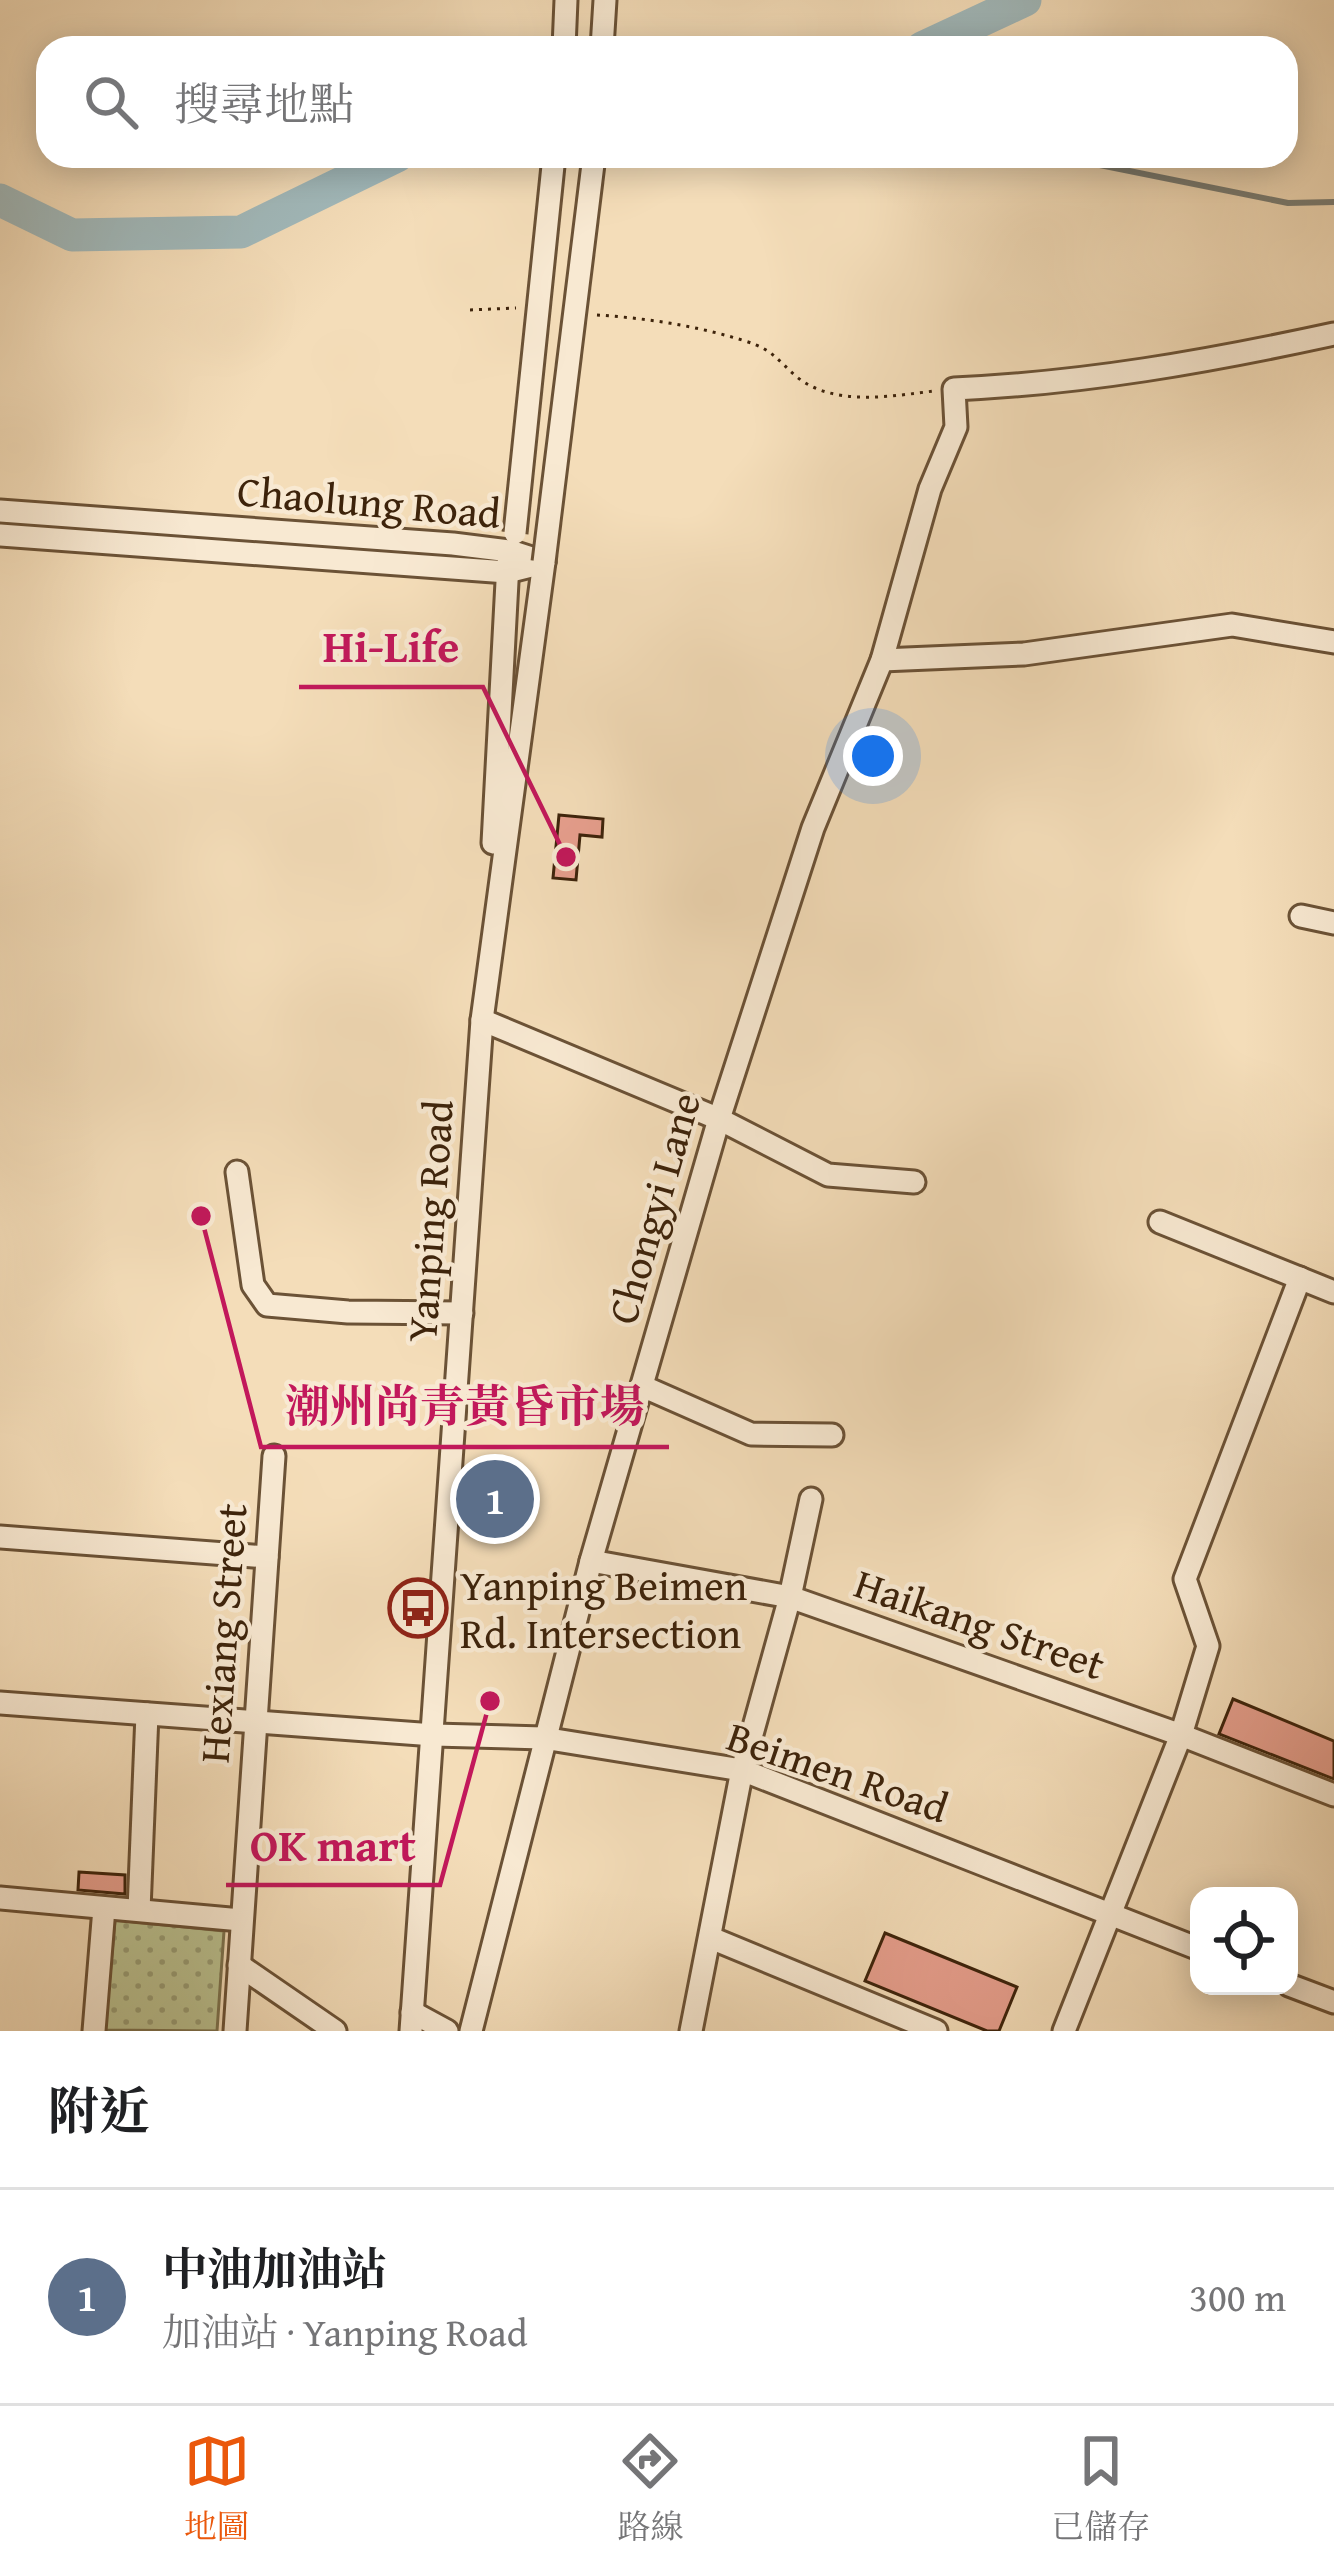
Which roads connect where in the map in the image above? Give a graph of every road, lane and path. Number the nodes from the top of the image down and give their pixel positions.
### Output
1 (566, 0) edge
2 (605, 0) edge
3 (564, 36) edge
4 (603, 36) edge
5 (553, 168) edge
6 (593, 168) edge
7 (470, 310) dead end
8 (535, 311) dead end
9 (591, 315) dead end
10 (1334, 334) edge
11 (954, 389) junction
12 (0, 511) edge
13 (0, 535) edge
14 (511, 552) junction
15 (544, 562) junction
16 (1334, 642) edge
17 (882, 660) junction
18 (1301, 916) dead end
19 (1334, 923) edge
20 (485, 990) junction
21 (482, 1020) junction
22 (719, 1119) junction
23 (237, 1172) dead end
24 (914, 1182) dead end
25 (1160, 1222) dead end
26 (1300, 1278) junction
27 (1334, 1292) edge
28 (462, 1313) junction
29 (641, 1385) junction
30 (832, 1435) dead end
31 (274, 1456) dead end
32 (811, 1499) dead end
33 (0, 1537) edge
34 (267, 1557) junction
35 (591, 1561) junction
36 (790, 1598) junction
37 (0, 1703) edge
38 (148, 1714) junction
39 (253, 1722) junction
40 (434, 1735) junction
41 (1181, 1735) junction
42 (543, 1738) junction
43 (742, 1770) junction
44 (1334, 1795) edge
45 (0, 1898) edge
46 (104, 1908) junction
47 (139, 1910) junction
48 (1110, 1915) junction
49 (242, 1920) junction
50 (711, 1938) junction
51 (1190, 1946) edge
52 (239, 1965) junction
53 (1298, 1988) edge
54 (1334, 2002) edge
55 (411, 2022) edge
56 (94, 2031) edge
57 (235, 2031) edge
58 (335, 2031) edge
59 (447, 2031) edge
60 (471, 2031) edge
61 (691, 2031) edge
62 (935, 2031) edge
63 (1064, 2031) edge

1 - 3 street
2 - 4 street
5 - 14 street, Yanping Road, bridge
6 - 15 street, Yanping Road, bridge
7 - 8 path
9 - 11 path
10 - 11 street
11 - 17 street, Chongyi Lane
12 - 14 street, Chaolung Road
13 - 14 street, Chaolung Road
14 - 15 street, Chaolung Road
14 - 20 street, Yanping Road
15 - 20 street, Yanping Road
16 - 17 street
17 - 22 street, Chongyi Lane
18 - 19 street
20 - 21 street, Yanping Road
21 - 22 street
21 - 28 street, Yanping Road
22 - 24 street
22 - 29 street, Chongyi Lane
23 - 28 street
25 - 26 street
26 - 27 street
26 - 41 street
28 - 40 street, Yanping Road
29 - 30 street
29 - 35 street, Chongyi Lane
31 - 34 street, Hexiang Street
32 - 36 street
33 - 34 street
34 - 39 street, Hexiang Street
35 - 36 street, Haikang Street
35 - 42 street, Chongyi Lane
36 - 41 street, Haikang Street
36 - 43 street
37 - 38 street, Beimen Road
38 - 39 street, Beimen Road
38 - 47 street
39 - 40 street, Beimen Road
39 - 49 street, Hexiang Street
40 - 42 street, Beimen Road
40 - 55 street, Yanping Road
41 - 44 street, Haikang Street
41 - 48 street
42 - 43 street, Beimen Road
42 - 60 street, Chongyi Lane
43 - 48 street, Beimen Road
43 - 50 street
45 - 46 street
46 - 47 street
46 - 56 street
47 - 49 street
48 - 51 street, Beimen Road
48 - 63 street
49 - 52 street, Hexiang Street
50 - 61 street
50 - 62 street
52 - 57 street, Hexiang Street
52 - 58 street
53 - 54 street
55 - 59 street

